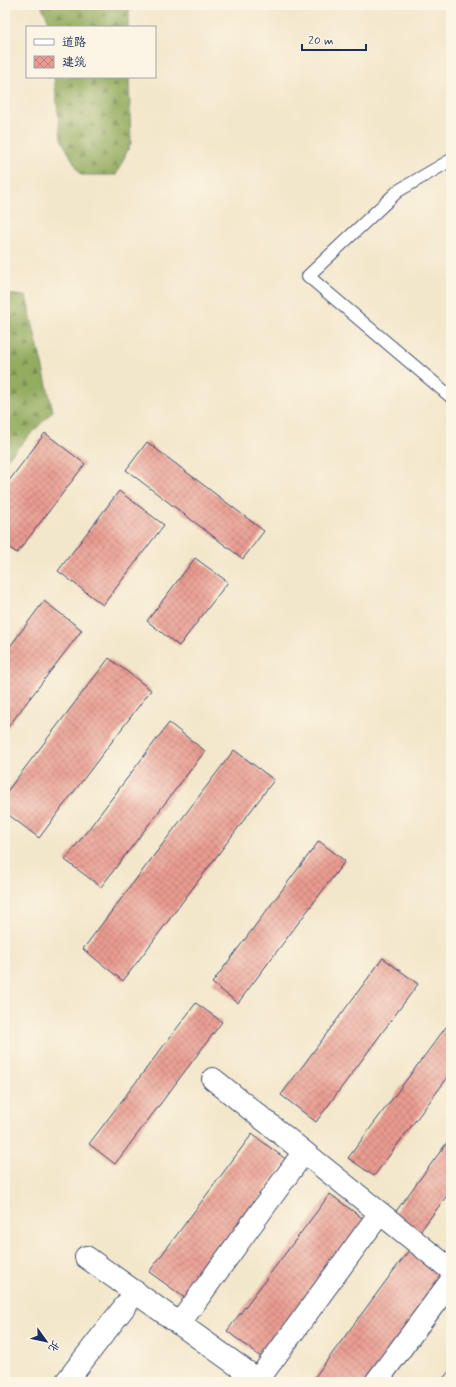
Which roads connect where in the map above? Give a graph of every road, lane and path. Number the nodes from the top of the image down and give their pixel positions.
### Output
1 (451, 160) edge
2 (451, 397) edge
3 (213, 1079) dead end
4 (304, 1152) junction
5 (380, 1214) junction
6 (86, 1257) dead end
7 (451, 1270) edge
8 (451, 1281) edge
9 (136, 1292) junction
10 (179, 1324) junction
11 (258, 1381) edge
12 (66, 1382) edge
13 (376, 1382) edge

1 - 2 lane
3 - 4 street
4 - 5 street
4 - 10 street
5 - 7 street
5 - 11 street
6 - 9 street
8 - 13 street
9 - 10 street
9 - 12 street
10 - 11 street

